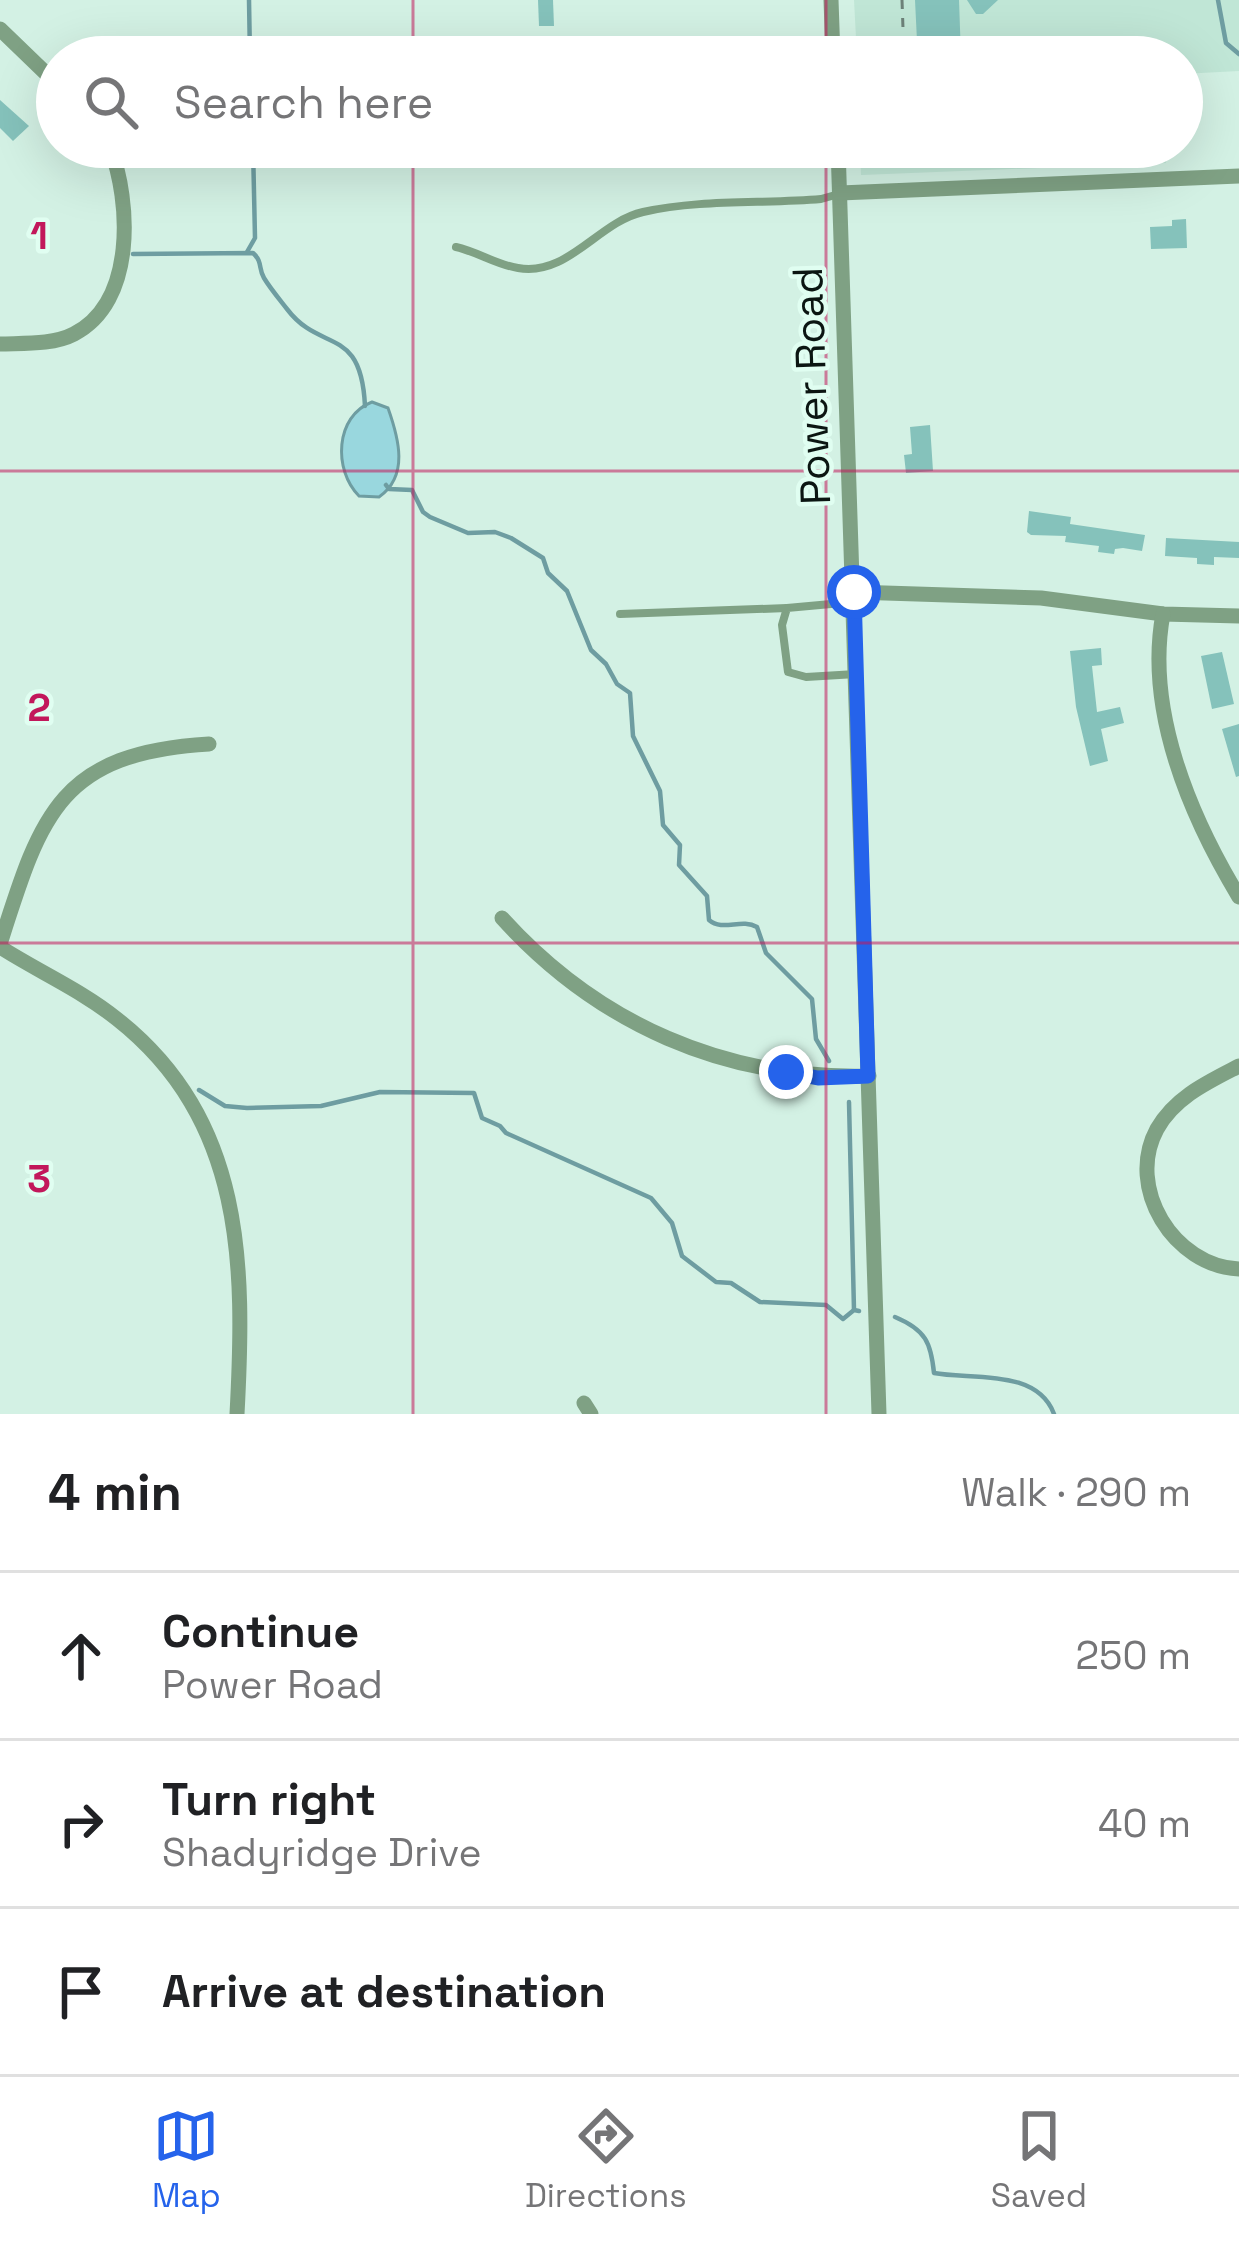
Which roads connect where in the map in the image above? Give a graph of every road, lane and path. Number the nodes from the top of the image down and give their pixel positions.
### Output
1 (831, 0) edge
2 (902, 0) edge
3 (0, 28) edge
4 (832, 36) edge
5 (903, 36) edge
6 (36, 63) edge
7 (118, 168) edge
8 (839, 168) edge
9 (1239, 176) edge
10 (840, 193) junction
11 (456, 247) dead end
12 (0, 344) edge
13 (854, 597) junction
14 (787, 608) junction
15 (620, 614) dead end
16 (1163, 614) junction
17 (1239, 616) edge
18 (856, 674) junction
19 (209, 745) dead end
20 (1239, 897) edge
21 (502, 917) dead end
22 (0, 945) edge
23 (1239, 1066) edge
24 (868, 1076) junction
25 (1239, 1269) edge
26 (237, 1414) edge
27 (879, 1414) edge

1 - 4 street
2 - 5 path
3 - 6 street
7 - 12 street
8 - 10 street, Power Road
9 - 10 street
10 - 11 lane
10 - 13 street, Power Road
13 - 14 lane
13 - 16 street
13 - 18 street, Power Road
14 - 15 lane
14 - 18 lane
16 - 17 street
16 - 20 street
18 - 24 street, Power Road
19 - 22 street
21 - 24 street
22 - 26 street
23 - 25 street
24 - 27 street, Power Road

